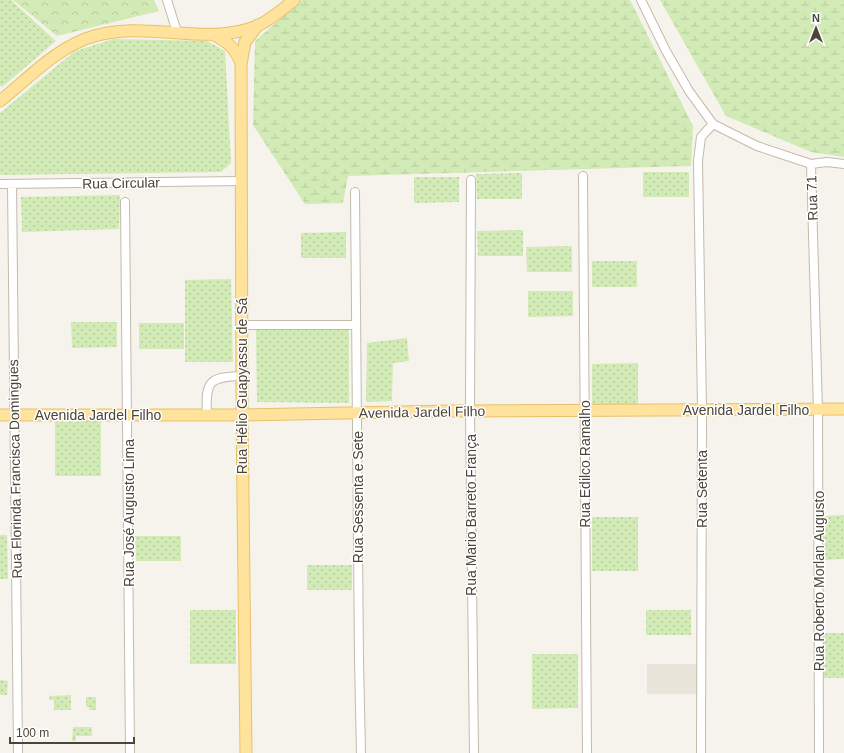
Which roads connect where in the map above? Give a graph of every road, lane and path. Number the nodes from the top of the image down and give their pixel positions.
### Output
1 (167, 0) edge
2 (294, 0) edge
3 (641, 0) edge
4 (258, 25) junction
5 (177, 32) junction
6 (212, 34) junction
7 (241, 64) junction
8 (0, 102) edge
9 (713, 124) junction
10 (811, 164) junction
11 (844, 164) edge
12 (583, 176) dead end
13 (471, 180) dead end
14 (242, 181) junction
15 (0, 184) edge
16 (12, 184) junction
17 (355, 192) dead end
18 (126, 202) dead end
19 (242, 325) junction
20 (356, 325) junction
21 (242, 376) junction
22 (844, 409) edge
23 (584, 410) junction
24 (702, 410) junction
25 (818, 410) junction
26 (470, 411) junction
27 (357, 413) junction
28 (0, 415) edge
29 (15, 415) junction
30 (128, 415) junction
31 (206, 415) junction
32 (242, 415) junction
33 (18, 753) edge
34 (130, 753) edge
35 (246, 753) edge
36 (361, 753) edge
37 (474, 753) edge
38 (587, 753) edge
39 (701, 753) edge
40 (819, 753) edge

1 - 5 street
2 - 4 main road
3 - 9 street, Rua 71
4 - 6 main road
4 - 7 main road, Rua Hélio Guapyassu de Sá
5 - 6 main road
5 - 8 main road
6 - 7 main road
7 - 14 main road, Rua Hélio Guapyassu de Sá
9 - 10 street, Rua 71
9 - 24 street, Rua Setenta
10 - 11 street
10 - 25 street, Rua 71
12 - 23 street, Rua Edilco Ramalho
13 - 26 street, Rua Mario Barreto França
14 - 16 street, Rua Circular
14 - 19 main road, Rua Hélio Guapyassu de Sá
15 - 16 street, Rua Circular
16 - 29 street, Rua Florinda Francisca Domingues
17 - 20 street, Rua Sessenta e Sete
18 - 30 street, Rua José Augusto Lima
19 - 20 street
19 - 21 main road, Rua Hélio Guapyassu de Sá
20 - 27 street, Rua Sessenta e Sete
21 - 31 street
21 - 32 main road, Rua Hélio Guapyassu de Sá
22 - 25 main road, Avenida Jardel Filho
23 - 24 main road, Avenida Jardel Filho
23 - 26 main road, Avenida Jardel Filho
23 - 38 street, Rua Edilco Ramalho
24 - 25 main road, Avenida Jardel Filho
24 - 39 street, Rua Setenta
25 - 40 street, Rua Roberto Morlan Augusto
26 - 27 main road, Avenida Jardel Filho
26 - 37 street, Rua Mario Barreto França
27 - 32 main road, Avenida Jardel Filho
27 - 36 street, Rua Sessenta e Sete
28 - 29 main road, Avenida Jardel Filho
29 - 30 main road, Avenida Jardel Filho
29 - 33 street, Rua Florinda Francisca Domingues
30 - 31 main road, Avenida Jardel Filho
30 - 34 street, Rua José Augusto Lima
31 - 32 main road, Avenida Jardel Filho
32 - 35 main road, Rua Hélio Guapyassu de Sá

